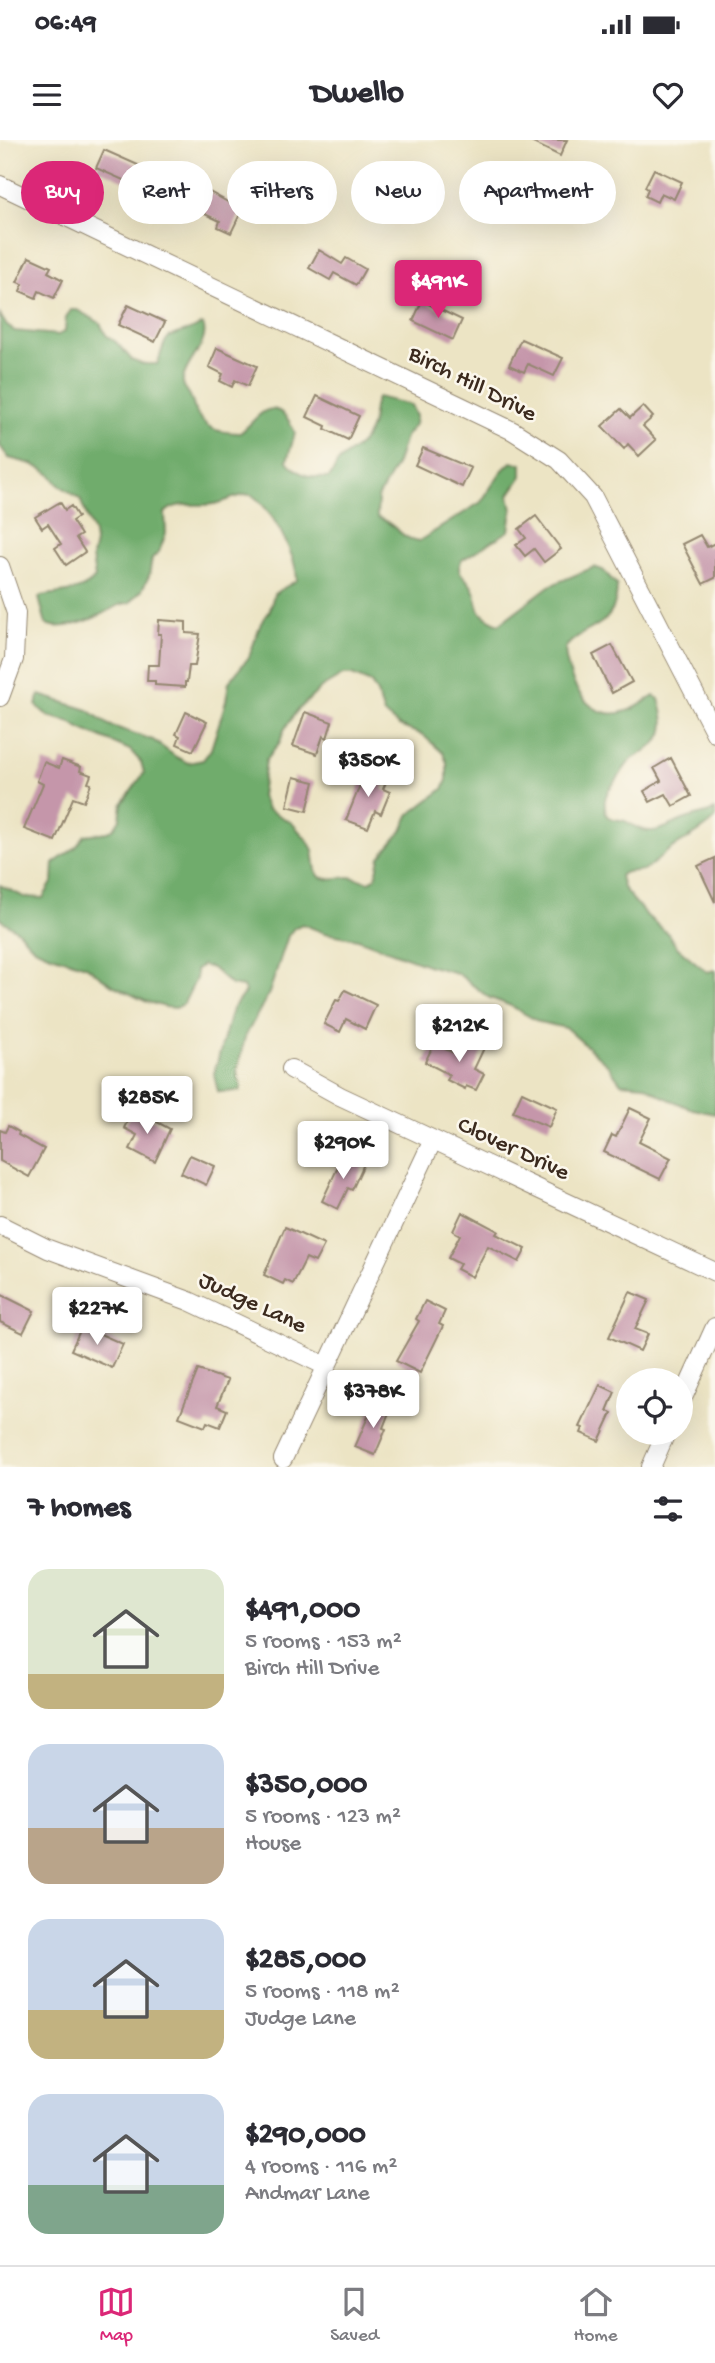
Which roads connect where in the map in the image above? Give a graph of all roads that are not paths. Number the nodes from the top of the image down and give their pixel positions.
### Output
1 (0, 185) edge
2 (0, 566) edge
3 (0, 697) edge
4 (715, 733) edge
5 (291, 1069) dead end
6 (433, 1140) junction
7 (0, 1225) edge
8 (715, 1272) edge
9 (715, 1327) edge
10 (326, 1366) junction
11 (693, 1376) edge
12 (661, 1445) edge
13 (283, 1459) dead end
14 (651, 1467) edge

1 - 4 street, Birch Hill Drive
2 - 3 street
5 - 6 street, Clover Drive
6 - 8 street, Clover Drive
6 - 10 street
7 - 10 street, Judge Lane
9 - 11 street
10 - 13 street
12 - 14 street

